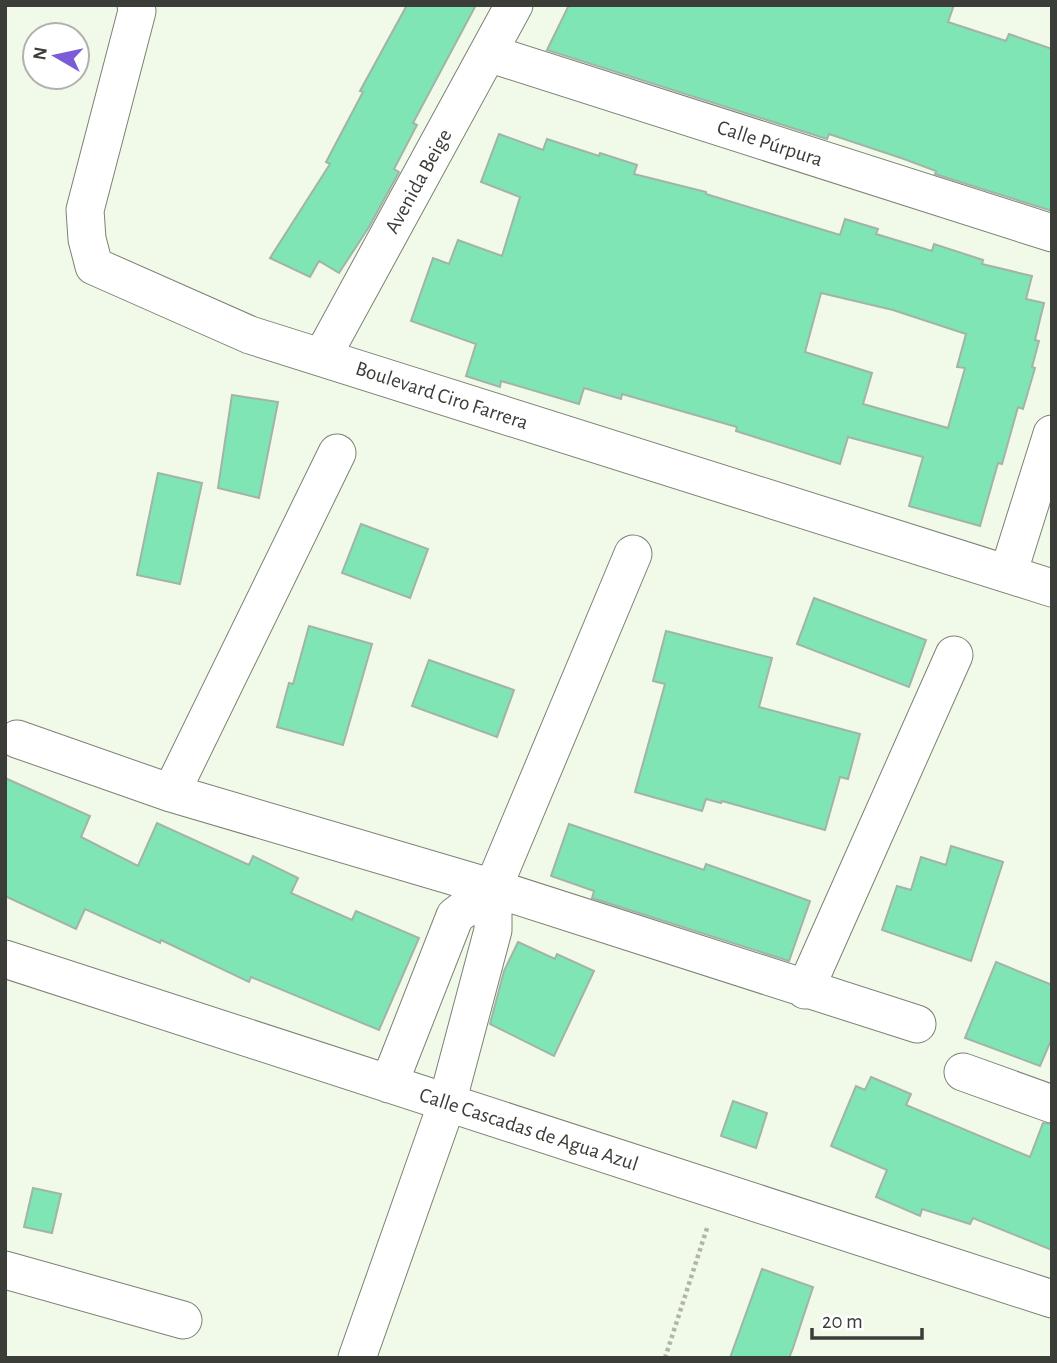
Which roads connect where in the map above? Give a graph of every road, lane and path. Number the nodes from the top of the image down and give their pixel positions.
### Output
1 (136, 5) edge
2 (514, 5) edge
3 (488, 53) junction
4 (1052, 233) edge
5 (322, 357) junction
6 (1052, 434) edge
7 (337, 453) dead end
8 (633, 554) dead end
9 (1007, 574) junction
10 (1052, 588) edge
11 (954, 655) dead end
12 (17, 738) dead end
13 (171, 793) junction
14 (493, 888) junction
15 (5, 959) edge
16 (805, 990) junction
17 (917, 1024) dead end
18 (963, 1072) dead end
19 (389, 1084) junction
20 (447, 1102) junction
21 (1052, 1104) edge
22 (719, 1191) junction
23 (5, 1270) edge
24 (1052, 1299) edge
25 (183, 1320) dead end
26 (357, 1358) edge
27 (665, 1358) edge

1 - 5 street, Boulevard Ciro Farrera
2 - 3 street, Avenida Beige
3 - 4 street, Calle Púrpura
3 - 5 street, Avenida Beige
5 - 9 street, Boulevard Ciro Farrera
6 - 9 street
7 - 13 street
8 - 14 street
9 - 10 street, Boulevard Ciro Farrera
11 - 16 street
12 - 13 street
13 - 14 street
14 - 16 street
14 - 19 street
14 - 20 street
15 - 19 street, Calle Cascadas de Agua Azul
16 - 17 street
18 - 21 street
19 - 20 street, Calle Cascadas de Agua Azul
20 - 22 street, Calle Cascadas de Agua Azul
20 - 26 street
22 - 24 street, Calle Cascadas de Agua Azul
22 - 27 path
23 - 25 street

